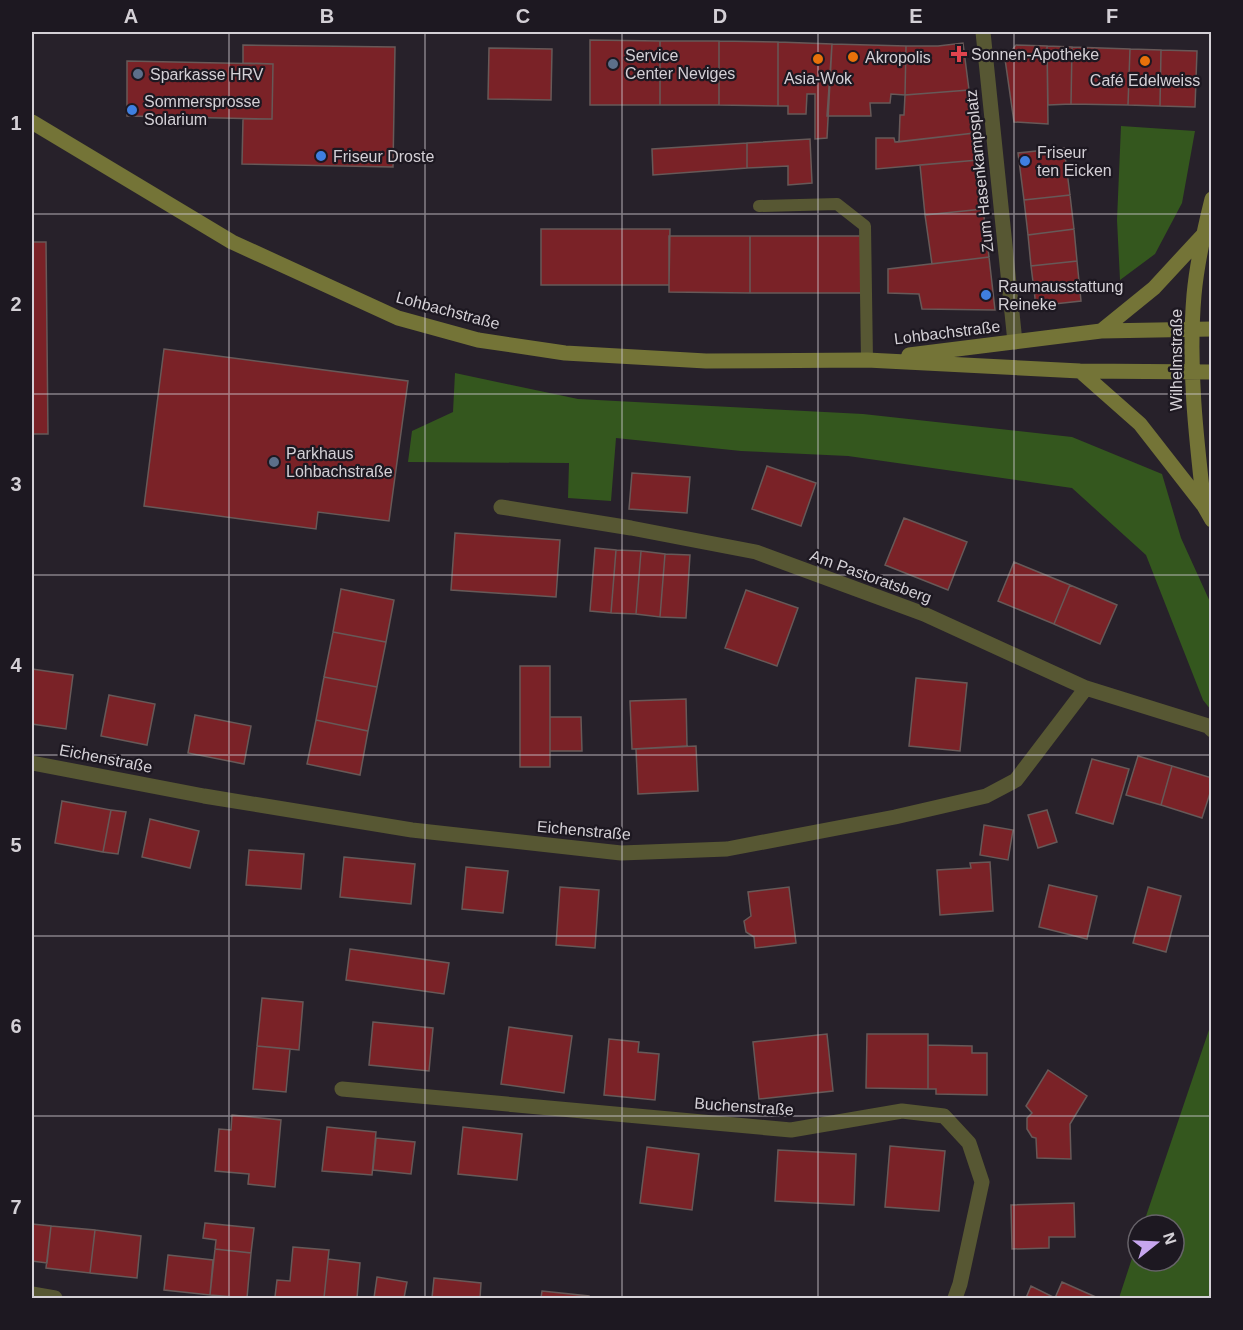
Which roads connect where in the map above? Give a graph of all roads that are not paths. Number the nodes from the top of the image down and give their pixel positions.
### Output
1 (983, 32) edge
2 (32, 122) edge
3 (1212, 200) edge
4 (759, 206) dead end
5 (1203, 236) junction
6 (1192, 329) junction
7 (1212, 329) edge
8 (1101, 331) junction
9 (1015, 342) junction
10 (867, 360) junction
11 (1080, 371) junction
12 (1192, 372) junction
13 (1212, 372) edge
14 (501, 507) dead end
15 (1208, 513) edge
16 (1086, 688) junction
17 (1212, 730) edge
18 (32, 763) edge
19 (342, 1089) dead end
20 (32, 1294) edge
21 (55, 1299) edge
22 (955, 1299) edge

1 - 9 street, Zum Hasenkampsplatz
2 - 10 main road, Lohbachstraße
3 - 5 main road, Wilhelmstraße
4 - 10 lane
5 - 6 main road, Wilhelmstraße
5 - 8 main road
6 - 7 main road, Lohbachstraße
6 - 8 main road, Lohbachstraße
6 - 12 main road, Wilhelmstraße
8 - 9 main road, Lohbachstraße
9 - 10 main road, Lohbachstraße
10 - 11 main road, Lohbachstraße
11 - 12 main road, Lohbachstraße
11 - 15 main road
12 - 13 main road, Lohbachstraße
12 - 15 main road, Wilhelmstraße
14 - 16 street, Am Pastoratsberg
16 - 17 street, Am Pastoratsberg
16 - 18 street, Eichenstraße
19 - 22 street, Buchenstraße
20 - 21 street

